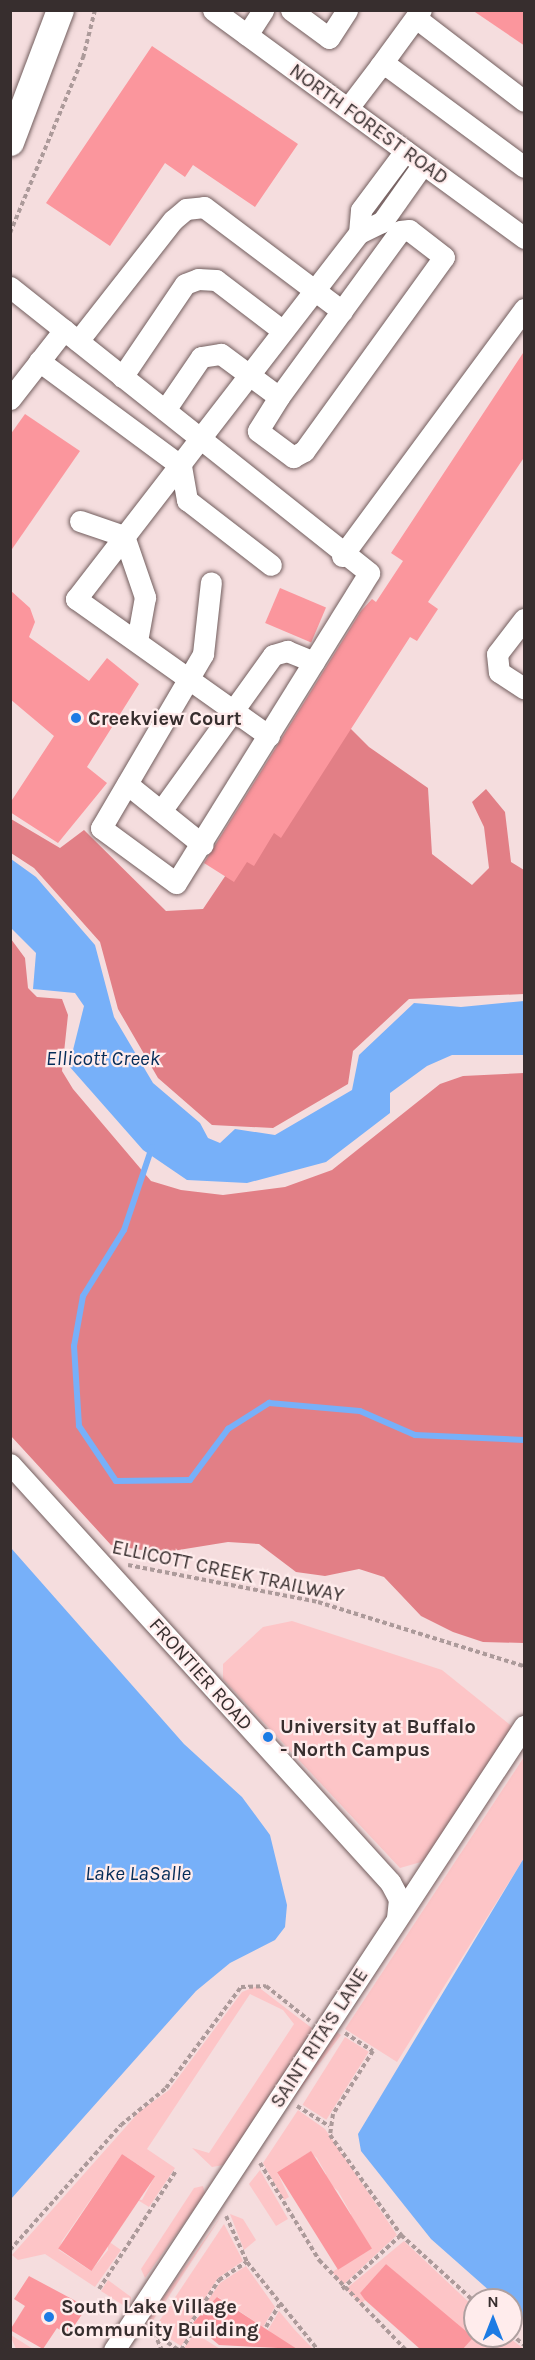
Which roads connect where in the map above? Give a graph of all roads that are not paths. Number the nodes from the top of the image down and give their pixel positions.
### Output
1 (60, 10) edge
2 (213, 10) edge
3 (263, 10) edge
4 (291, 10) edge
5 (347, 10) edge
6 (418, 14) edge
7 (247, 35) junction
8 (380, 66) junction
9 (525, 101) edge
10 (348, 108) junction
11 (10, 142) edge
12 (405, 151) junction
13 (423, 164) junction
14 (525, 167) edge
15 (359, 233) junction
16 (525, 238) edge
17 (10, 287) edge
18 (312, 293) junction
19 (525, 309) edge
20 (342, 312) junction
21 (283, 331) junction
22 (71, 335) junction
23 (39, 361) junction
24 (251, 373) junction
25 (122, 376) junction
26 (279, 397) junction
27 (10, 399) edge
28 (165, 410) junction
29 (201, 440) junction
30 (180, 466) junction
31 (80, 521) dead end
32 (124, 536) junction
33 (342, 556) junction
34 (271, 565) dead end
35 (211, 582) dead end
36 (525, 619) edge
37 (137, 641) junction
38 (314, 662) junction
39 (190, 677) junction
40 (525, 688) edge
41 (233, 710) junction
42 (269, 736) junction
43 (127, 784) junction
44 (161, 811) junction
45 (203, 845) junction
46 (10, 1464) edge
47 (525, 1726) edge
48 (397, 1918) junction
49 (114, 2349) edge

1 - 11 main road
2 - 7 street, NORTH FOREST ROAD
3 - 7 street
4 - 5 street
6 - 8 street
6 - 9 street
7 - 10 street, NORTH FOREST ROAD
8 - 10 street
8 - 14 street
10 - 12 street, NORTH FOREST ROAD
12 - 13 street, NORTH FOREST ROAD
12 - 15 street
13 - 15 street
13 - 16 street, NORTH FOREST ROAD
15 - 18 street
17 - 22 street
18 - 20 street
18 - 21 street
18 - 22 street
19 - 33 street
20 - 26 street
20 - 26 street
21 - 24 street
21 - 25 street
22 - 23 street
22 - 25 street
23 - 27 street
23 - 30 street
24 - 26 street
24 - 28 street
24 - 29 street
25 - 28 street
28 - 29 street
29 - 30 street
29 - 33 street
30 - 32 street
30 - 34 street
31 - 32 street
32 - 37 street
32 - 37 street
33 - 38 street
35 - 39 street
36 - 40 street
37 - 39 street
38 - 41 street
38 - 42 street
39 - 41 street
39 - 43 street
41 - 42 street
41 - 44 street
42 - 45 street
43 - 44 street
43 - 45 street
44 - 45 street
46 - 48 street, FRONTIER ROAD
47 - 48 street, SAINT RITA'S LANE
48 - 49 street, SAINT RITA'S LANE

